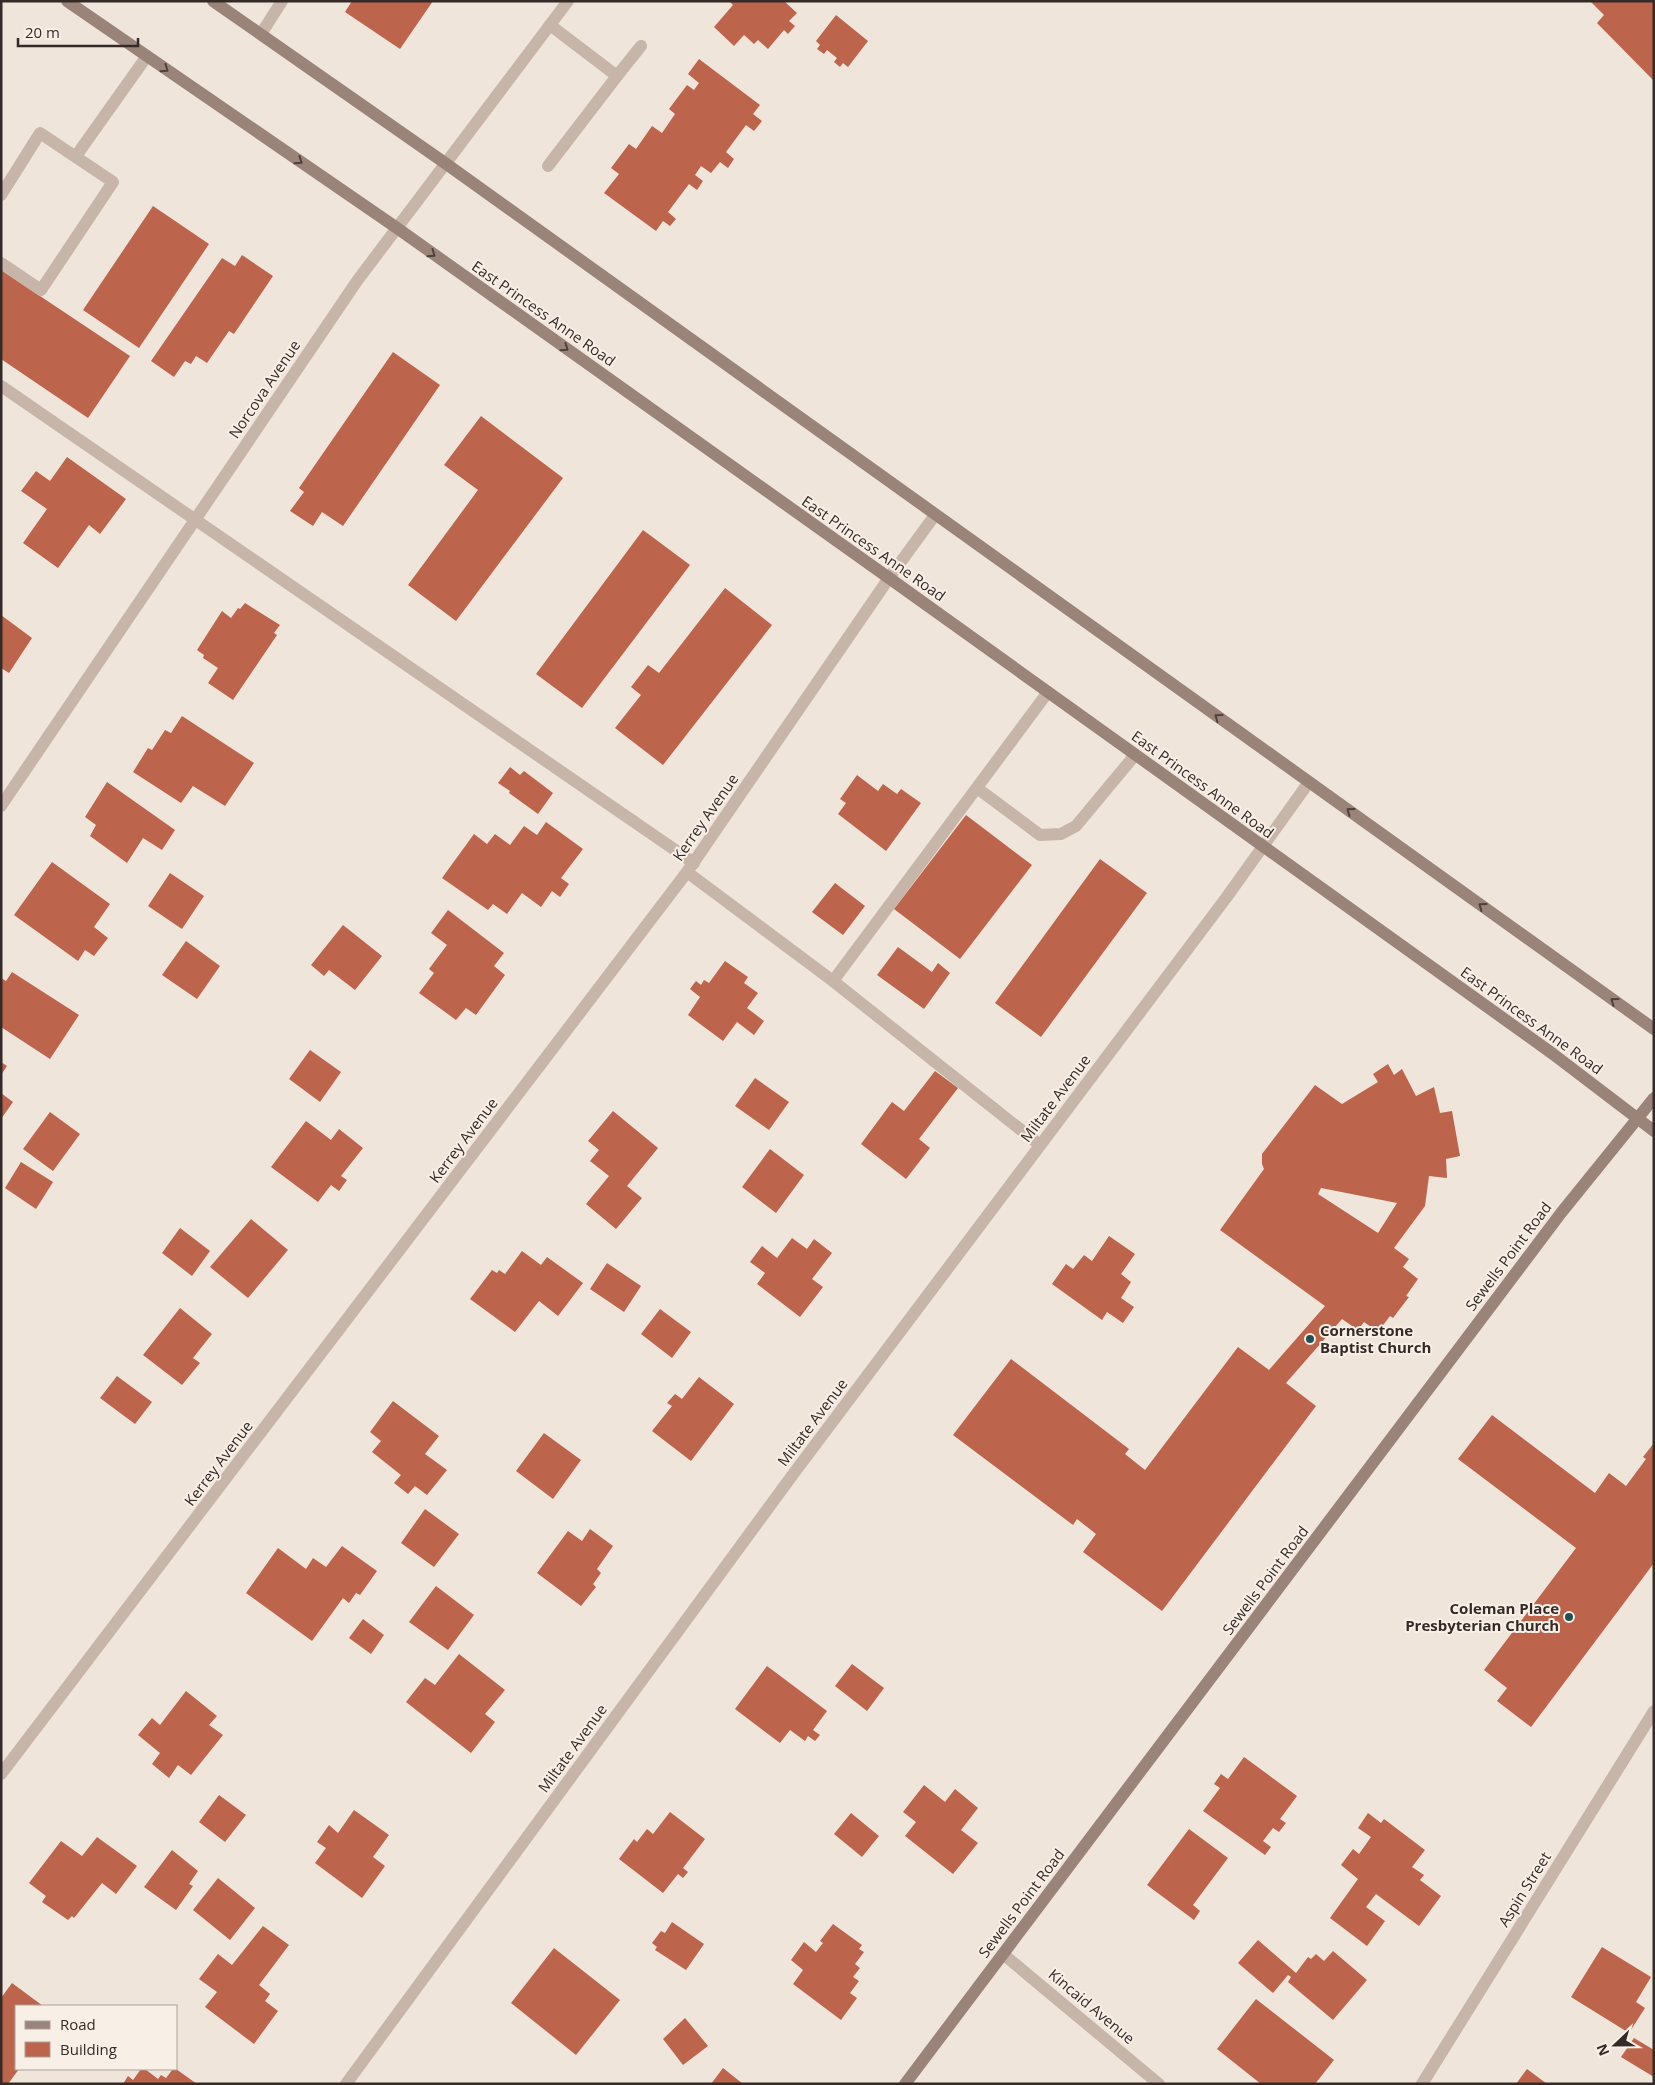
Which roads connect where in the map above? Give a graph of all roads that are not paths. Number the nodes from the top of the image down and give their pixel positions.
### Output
1 (68, 1) edge
2 (213, 1) edge
3 (282, 1) edge
4 (568, 1) edge
5 (550, 25) junction
6 (261, 34) junction
7 (641, 46) dead end
8 (147, 56) junction
9 (617, 76) junction
10 (76, 156) junction
11 (445, 163) junction
12 (548, 166) dead end
13 (1, 195) edge
14 (396, 228) junction
15 (1, 263) edge
16 (1, 386) edge
17 (935, 515) junction
18 (196, 520) junction
19 (889, 578) junction
20 (1048, 692) junction
21 (1135, 754) junction
22 (1309, 782) junction
23 (977, 788) junction
24 (1, 806) edge
25 (1264, 847) junction
26 (690, 868) junction
27 (833, 981) junction
28 (1654, 1029) edge
29 (1654, 1098) edge
30 (1637, 1119) junction
31 (1654, 1131) edge
32 (1040, 1145) junction
33 (1654, 1711) edge
34 (1, 1774) edge
35 (1004, 1954) junction
36 (346, 2084) edge
37 (905, 2084) edge
38 (1159, 2084) edge
39 (1422, 2084) edge

1 - 8 main road, East Princess Anne Road
2 - 6 main road
3 - 6 street
4 - 5 street, Norcova Avenue
5 - 9 street
5 - 11 street, Norcova Avenue
6 - 11 main road
7 - 9 street
8 - 10 street
8 -> 14 main road, East Princess Anne Road
9 - 12 street
10 - 13 street
10 - 15 street
11 - 14 street, Norcova Avenue
11 - 17 main road
14 - 18 street, Norcova Avenue
14 -> 19 main road, East Princess Anne Road
16 - 18 street
17 - 19 street, Kerrey Avenue
22 -> 17 main road
18 - 24 street, Norcova Avenue
18 - 26 street
19 - 20 main road, East Princess Anne Road
19 - 26 street, Kerrey Avenue
20 - 21 main road, East Princess Anne Road
20 - 23 street
21 - 23 street
21 - 25 main road, East Princess Anne Road
22 - 25 street, Miltate Avenue
28 -> 22 main road
23 - 27 street
25 - 30 main road, East Princess Anne Road
25 - 32 street, Miltate Avenue
26 - 27 street
26 - 34 street, Kerrey Avenue
27 - 32 street
29 - 30 main road, Sewells Point Road
30 - 31 main road, East Princess Anne Road
30 - 35 main road, Sewells Point Road
32 - 36 street, Miltate Avenue
33 - 39 street, Aspin Street
35 - 37 main road, Sewells Point Road
35 - 38 street, Kincaid Avenue

